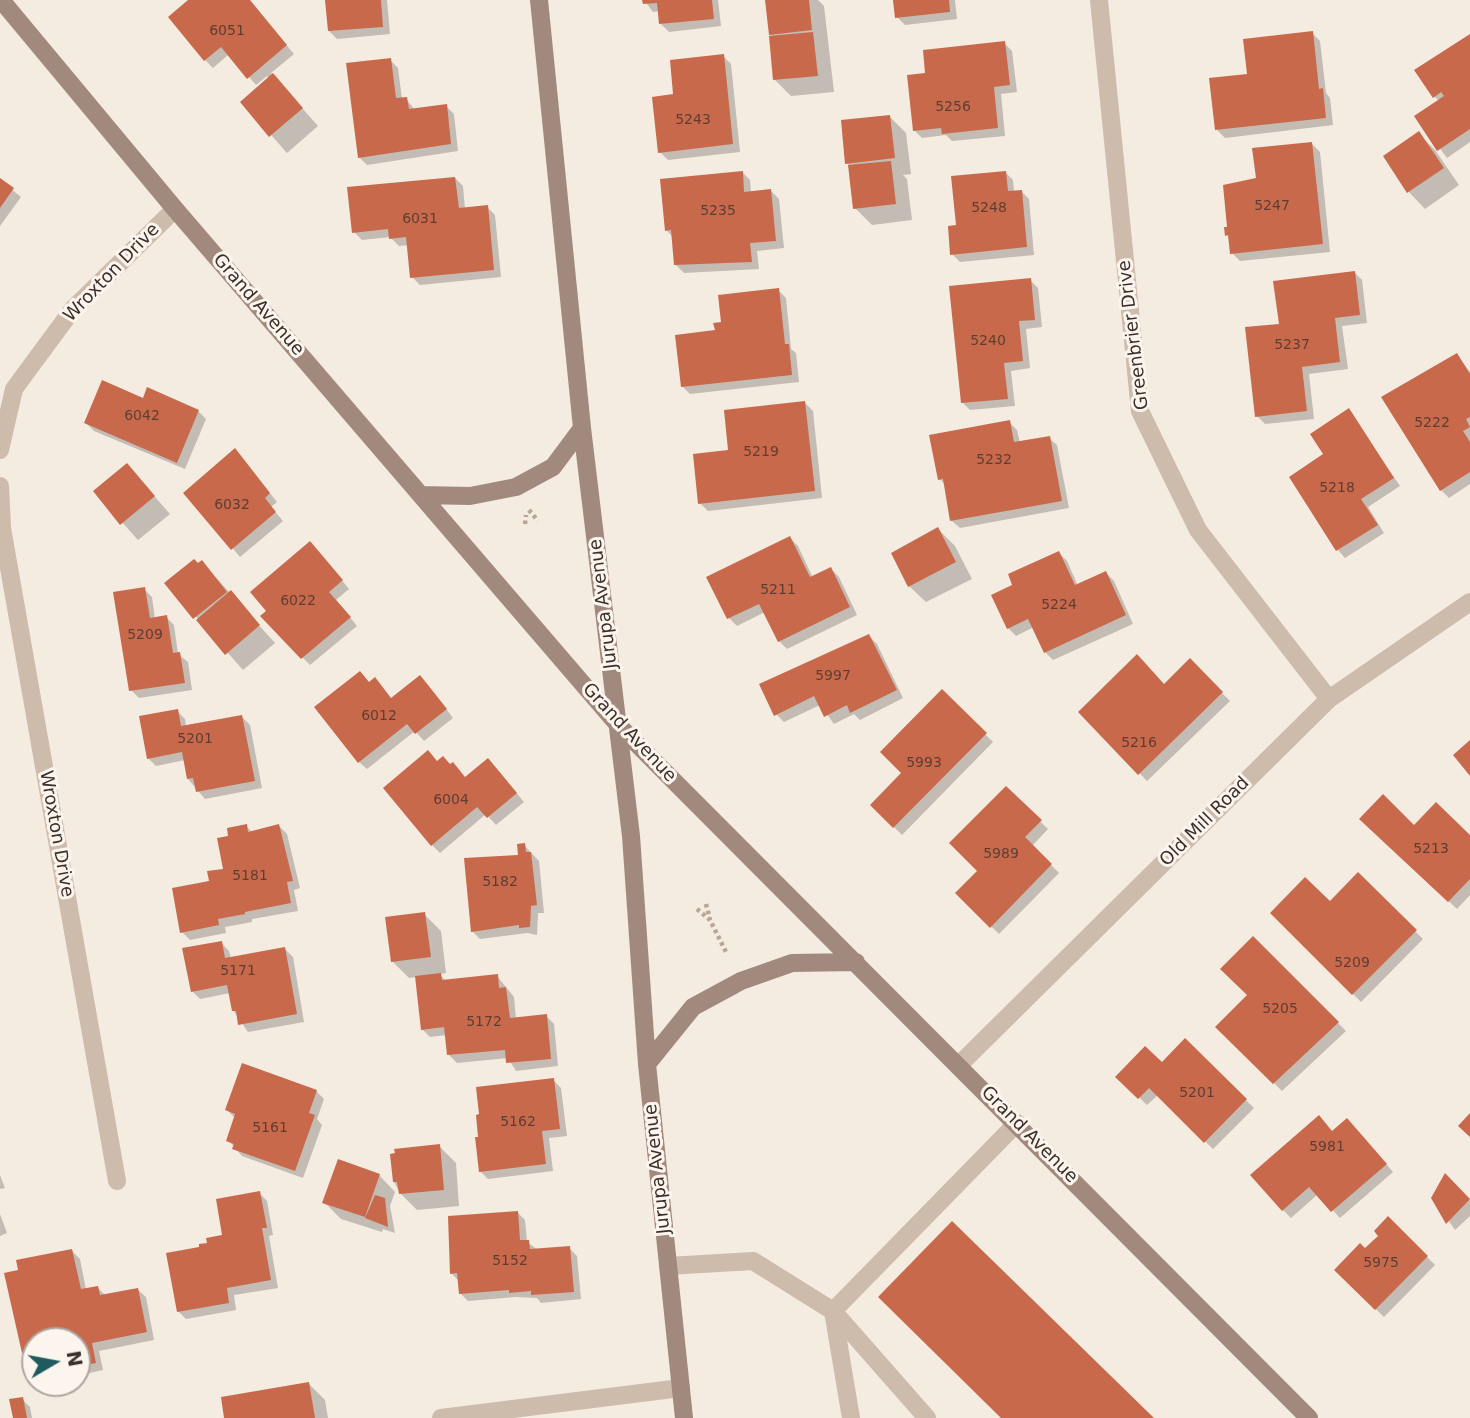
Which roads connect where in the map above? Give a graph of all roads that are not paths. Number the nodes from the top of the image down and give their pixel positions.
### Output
1 (1, 0) edge
2 (539, 0) edge
3 (1099, 0) edge
4 (175, 209) junction
5 (582, 428) junction
6 (0, 450) edge
7 (0, 486) edge
8 (421, 495) junction
9 (1470, 602) edge
10 (1329, 699) junction
11 (619, 726) junction
12 (856, 962) junction
13 (647, 1064) junction
14 (959, 1065) junction
15 (1017, 1123) junction
16 (117, 1181) dead end
17 (668, 1266) junction
18 (833, 1311) junction
19 (681, 1388) junction
20 (441, 1418) edge
21 (684, 1418) edge
22 (851, 1418) edge
23 (927, 1418) edge
24 (1309, 1418) edge

1 - 4 main road, Grand Avenue
2 - 5 main road, Jurupa Avenue
3 - 10 street, Greenbrier Drive
4 - 6 street, Wroxton Drive
4 - 8 main road, Grand Avenue
5 - 8 main road
5 - 11 main road, Jurupa Avenue
7 - 16 street, Wroxton Drive
8 - 11 main road, Grand Avenue
9 - 10 street, Old Mill Road
10 - 14 street, Old Mill Road
11 - 12 main road, Grand Avenue
11 - 13 main road, Jurupa Avenue
12 - 13 main road
12 - 14 main road, Grand Avenue
13 - 17 main road, Jurupa Avenue
14 - 15 main road, Grand Avenue
15 - 18 street
15 - 24 main road, Grand Avenue
17 - 18 street
17 - 19 main road, Jurupa Avenue
18 - 22 street
18 - 23 street
19 - 20 street
19 - 21 main road, Jurupa Avenue

